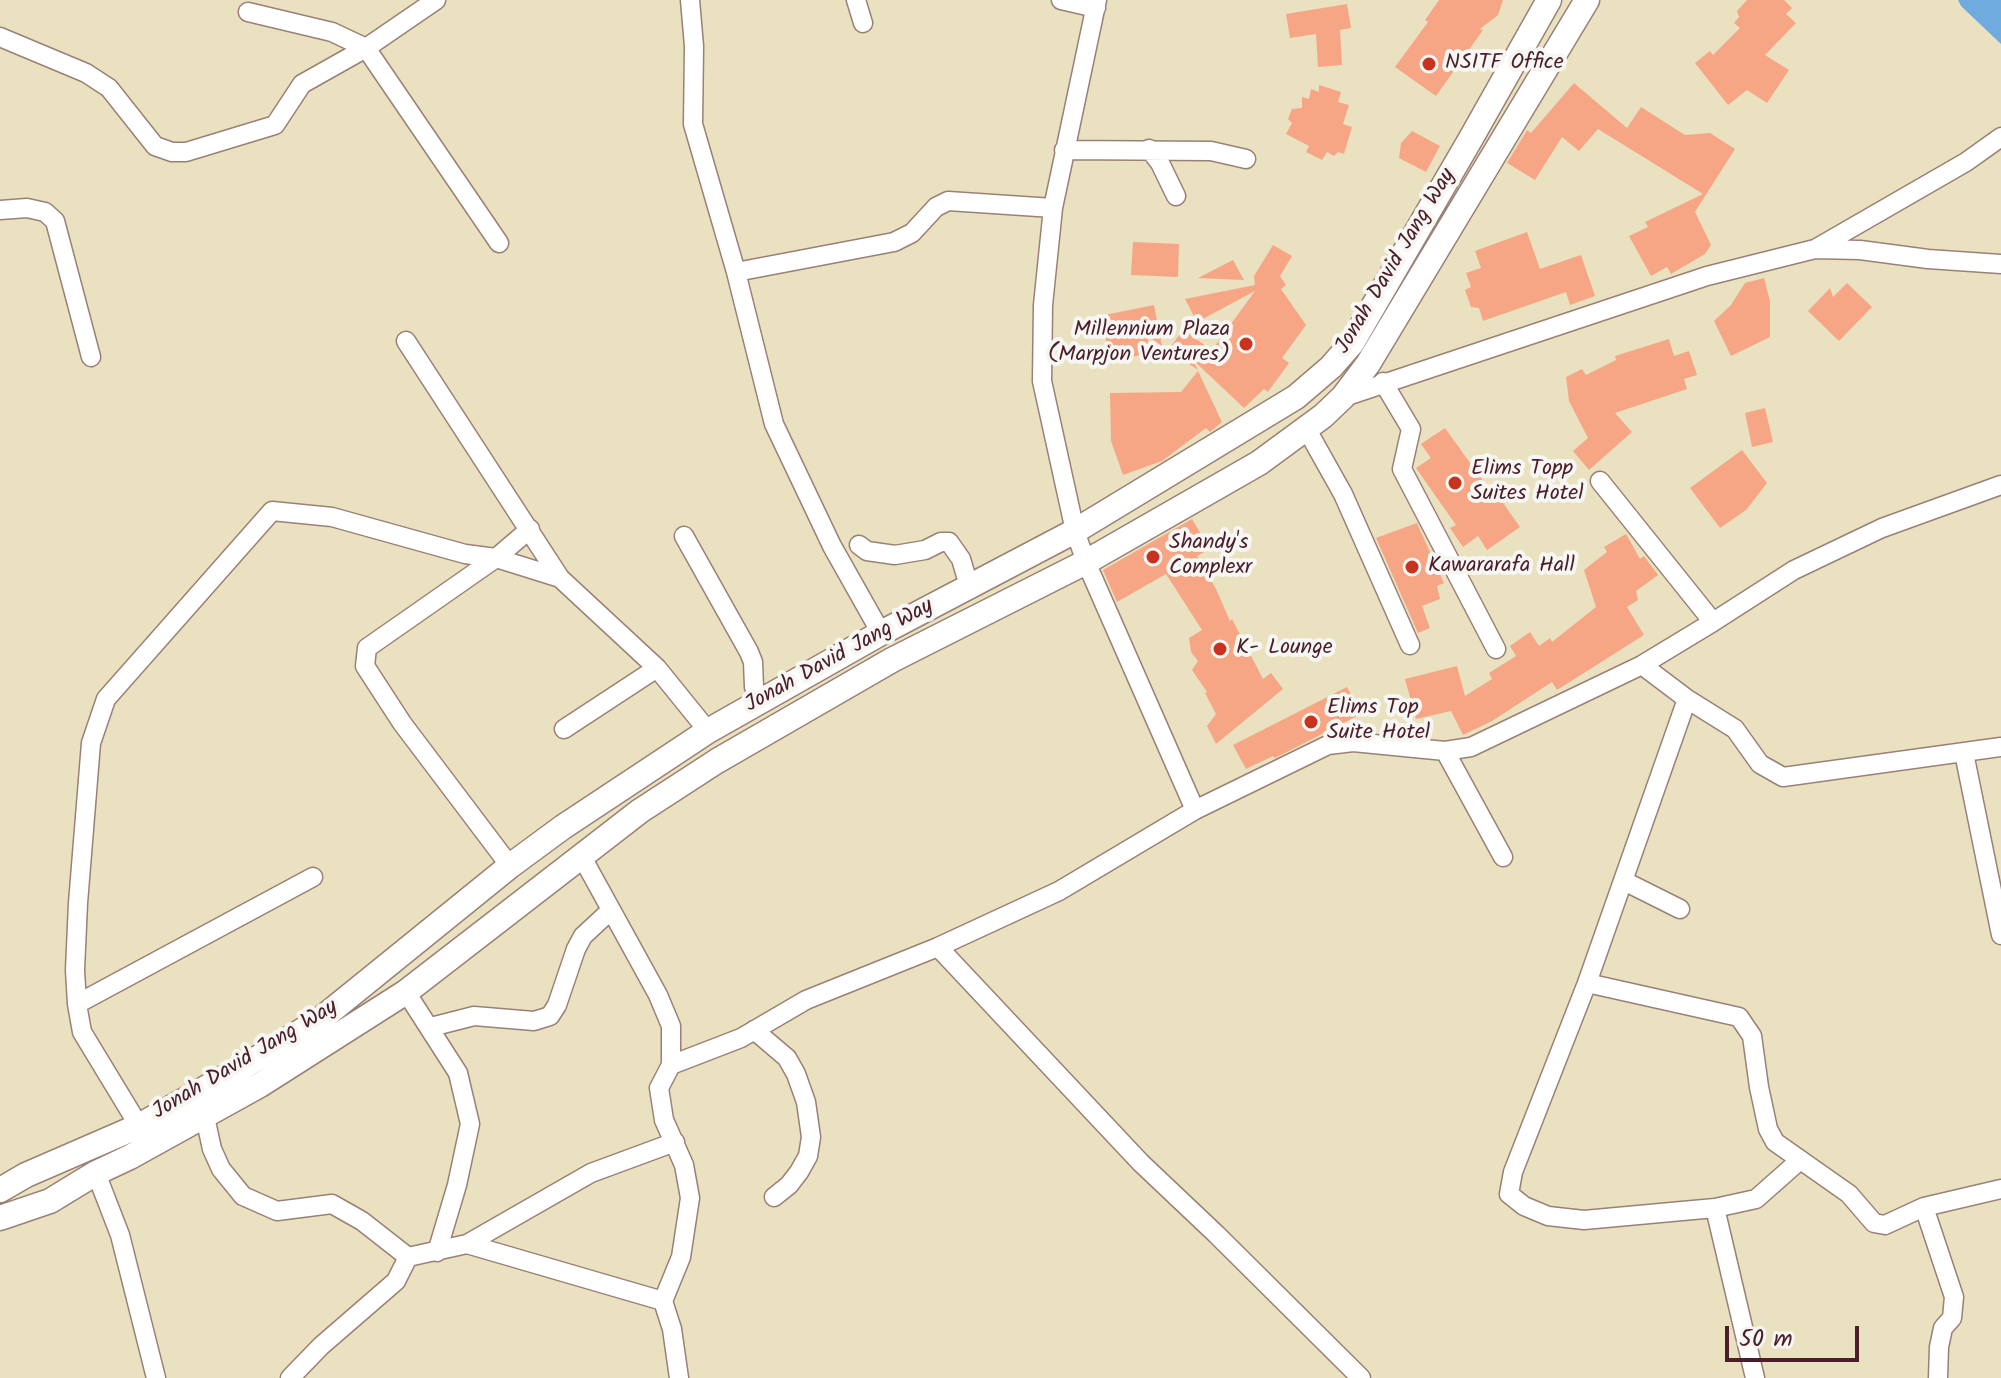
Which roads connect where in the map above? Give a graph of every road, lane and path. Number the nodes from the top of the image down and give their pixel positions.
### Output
1 (436, 0) edge
2 (690, 0) edge
3 (856, 0) edge
4 (1061, 0) edge
5 (1549, 0) edge
6 (1587, 0) edge
7 (1096, 4) edge
8 (248, 12) dead end
9 (863, 23) dead end
10 (0, 37) edge
11 (366, 48) junction
12 (2001, 137) edge
13 (1149, 149) junction
14 (1064, 150) junction
15 (1246, 159) dead end
16 (1176, 196) dead end
17 (1053, 208) junction
18 (0, 210) edge
19 (499, 243) dead end
20 (1815, 249) junction
21 (2001, 264) edge
22 (736, 272) junction
23 (406, 341) dead end
24 (91, 357) dead end
25 (1383, 382) junction
26 (1343, 397) junction
27 (1306, 428) junction
28 (1600, 481) dead end
29 (2001, 485) edge
30 (530, 529) junction
31 (1075, 531) junction
32 (684, 536) dead end
33 (859, 545) dead end
34 (496, 558) junction
35 (1086, 562) junction
36 (560, 578) junction
37 (969, 586) junction
38 (1713, 622) junction
39 (881, 633) junction
40 (1410, 645) dead end
41 (1496, 649) dead end
42 (1642, 665) junction
43 (657, 668) junction
44 (1687, 699) junction
45 (761, 701) junction
46 (564, 729) dead end
47 (708, 731) junction
48 (2001, 747) edge
49 (1445, 751) junction
50 (1964, 753) junction
51 (1195, 810) junction
52 (582, 857) junction
53 (1503, 857) dead end
54 (510, 866) junction
55 (313, 877) dead end
56 (1624, 881) junction
57 (1680, 909) dead end
58 (610, 911) junction
59 (2001, 935) edge
60 (938, 947) junction
61 (1587, 983) junction
62 (406, 992) junction
63 (77, 1004) junction
64 (431, 1027) junction
65 (754, 1030) junction
66 (671, 1065) junction
67 (205, 1117) junction
68 (139, 1126) junction
69 (675, 1142) junction
70 (1799, 1161) junction
71 (96, 1173) junction
72 (2001, 1189) edge
73 (0, 1190) edge
74 (774, 1197) dead end
75 (1924, 1207) junction
76 (1715, 1208) junction
77 (0, 1218) edge
78 (467, 1244) junction
79 (437, 1252) junction
80 (408, 1257) junction
81 (663, 1301) junction
82 (156, 1378) edge
83 (290, 1378) edge
84 (679, 1378) edge
85 (1361, 1378) edge
86 (1755, 1378) edge
87 (1938, 1378) edge

1 - 11 street
2 - 22 street
3 - 9 street
4 - 7 street
5 - 31 main road, Jonah David Jang Way
6 - 26 main road
7 - 14 street
8 - 11 street
10 - 11 street
11 - 19 street
12 - 20 street
13 - 14 street
13 - 15 street
13 - 16 street
14 - 17 street
17 - 22 street
17 - 31 street
18 - 24 street
20 - 21 street
20 - 25 street
22 - 39 street
23 - 30 street
25 - 26 street
25 - 41 street
26 - 27 main road
27 - 35 main road
27 - 40 street
28 - 38 street
29 - 38 street
30 - 34 street
30 - 36 street
31 - 35 street
31 - 37 main road, Jonah David Jang Way
32 - 45 street
33 - 37 street
34 - 36 street
34 - 54 street
34 - 63 street
35 - 51 street
35 - 52 main road
36 - 43 street
37 - 39 main road, Jonah David Jang Way
38 - 42 street
39 - 45 main road, Jonah David Jang Way
42 - 44 street
42 - 49 street
43 - 46 street
43 - 47 street
44 - 50 street
44 - 56 street
45 - 47 main road, Jonah David Jang Way
47 - 54 main road, Jonah David Jang Way
48 - 50 street
49 - 51 street
49 - 53 street
50 - 59 street
51 - 60 street
52 - 58 street
52 - 62 main road
54 - 68 main road, Jonah David Jang Way
55 - 63 street
56 - 57 street
56 - 61 street
58 - 64 street
58 - 66 street
60 - 65 street
60 - 85 street
61 - 70 street
61 - 76 street
62 - 64 street
62 - 67 main road
63 - 68 street
64 - 79 street
65 - 66 street
65 - 74 street
66 - 69 street
67 - 71 main road
67 - 80 street
68 - 73 main road, Jonah David Jang Way
69 - 78 street
69 - 81 street
70 - 75 street
70 - 76 street
71 - 77 main road
71 - 82 street
72 - 75 street
75 - 87 street
76 - 86 street
78 - 79 street
78 - 81 street
79 - 80 street
80 - 83 street
81 - 84 street

